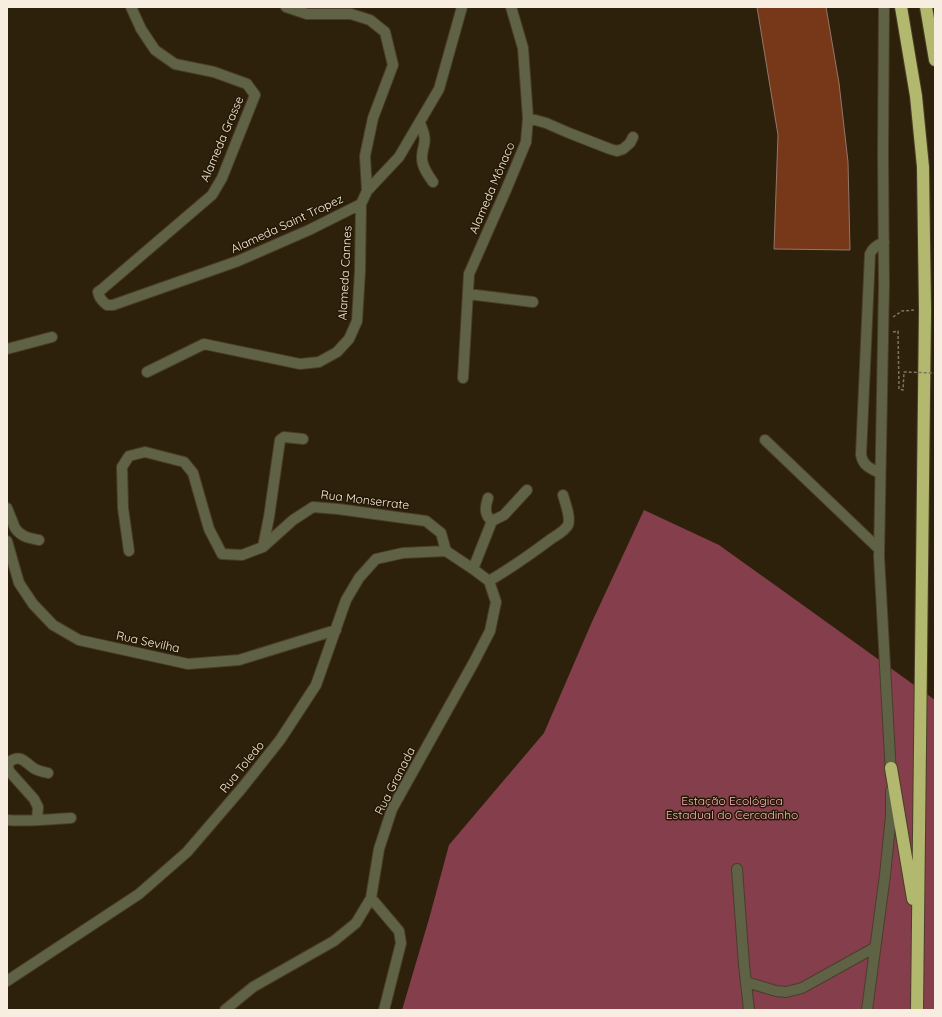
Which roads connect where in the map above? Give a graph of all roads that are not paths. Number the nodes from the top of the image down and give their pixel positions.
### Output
1 (131, 7) edge
2 (286, 7) edge
3 (462, 7) edge
4 (511, 7) edge
5 (884, 7) edge
6 (902, 7) edge
7 (926, 7) edge
8 (935, 60) edge
9 (528, 118) junction
10 (420, 124) junction
11 (633, 137) dead end
12 (433, 182) dead end
13 (367, 191) junction
14 (360, 204) junction
15 (884, 242) junction
16 (468, 294) junction
17 (102, 301) joint
18 (533, 302) dead end
19 (52, 337) dead end
20 (7, 350) edge
21 (147, 372) dead end
22 (463, 378) dead end
23 (303, 439) dead end
24 (765, 440) dead end
25 (880, 473) junction
26 (527, 490) dead end
27 (563, 495) dead end
28 (488, 498) dead end
29 (7, 508) edge
30 (492, 521) junction
31 (39, 540) dead end
32 (7, 541) edge
33 (263, 547) junction
34 (879, 549) junction
35 (129, 551) dead end
36 (446, 551) junction
37 (473, 568) junction
38 (489, 581) junction
39 (336, 630) junction
40 (891, 768) junction
41 (48, 773) dead end
42 (71, 818) dead end
43 (7, 820) edge
44 (37, 820) junction
45 (737, 869) dead end
46 (371, 898) junction
47 (918, 931) junction
48 (874, 948) junction
49 (7, 981) edge
50 (746, 982) junction
51 (225, 1010) edge
52 (384, 1010) edge
53 (749, 1010) edge
54 (867, 1010) edge
55 (917, 1010) edge

1 - 17 street, Alameda Grasse
2 - 13 street
3 - 10 street, Alameda Saint Tropez
4 - 9 street, Alameda Mônaco
5 - 15 street
6 - 47 highway
7 - 8 highway
9 - 11 street
9 - 16 street, Alameda Mônaco
10 - 12 street
10 - 13 street, Alameda Saint Tropez
13 - 14 street, Alameda Saint Tropez
14 - 17 street, Alameda Saint Tropez
14 - 21 street, Alameda Cannes
15 - 25 street
15 - 25 street
16 - 18 street
16 - 22 street, Alameda Mônaco
19 - 20 street
23 - 33 street
24 - 34 street
25 - 34 street
26 - 30 street
27 - 38 street
28 - 30 street
29 - 31 street
30 - 37 street
32 - 39 street, Rua Sevilha
33 - 35 street, Rua Monserrate
33 - 36 street, Rua Monserrate
34 - 40 street
36 - 37 street
36 - 39 street, Rua Toledo
37 - 38 street
38 - 46 street, Rua Granada
39 - 49 street, Rua Toledo
40 - 47 highway
40 - 48 street
41 - 44 street
42 - 44 street
43 - 44 street
45 - 50 street
46 - 51 street, Rua Granada
46 - 52 street
47 - 55 highway
48 - 50 street
48 - 54 street
50 - 53 street

